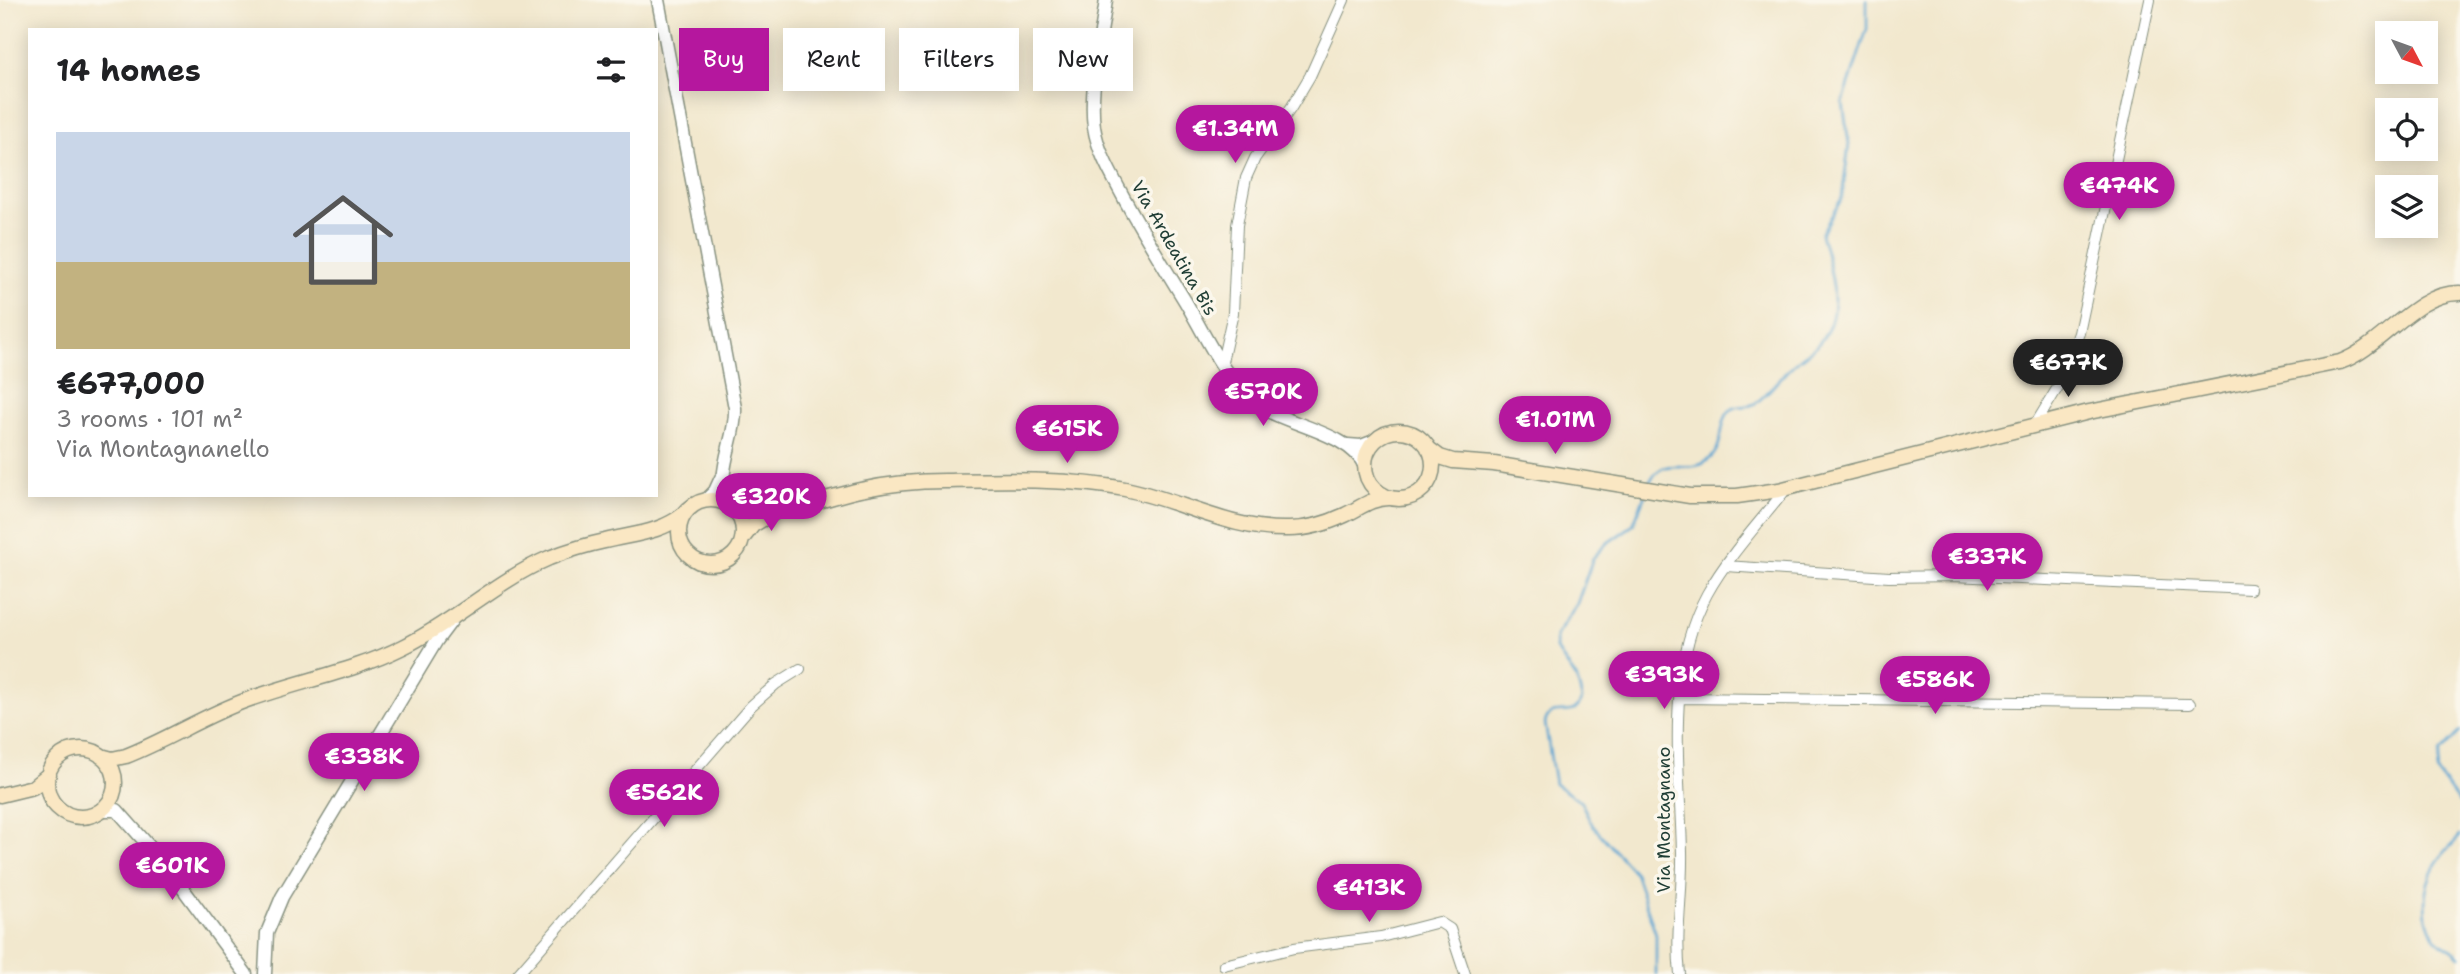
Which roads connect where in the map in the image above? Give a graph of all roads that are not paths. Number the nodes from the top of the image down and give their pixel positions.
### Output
1 (658, 0) edge
2 (1106, 0) edge
3 (1344, 0) edge
4 (2150, 0) edge
5 (2460, 293) edge
6 (1222, 362) junction
7 (2035, 425) junction
8 (1374, 441) junction
9 (1344, 444) junction
10 (1428, 448) junction
11 (1468, 462) junction
12 (724, 471) junction
13 (1366, 473) junction
14 (1428, 481) junction
15 (1788, 488) junction
16 (1389, 498) junction
17 (706, 500) junction
18 (730, 507) junction
19 (1357, 508) junction
20 (783, 509) junction
21 (684, 514) junction
22 (639, 535) junction
23 (742, 539) junction
24 (681, 544) junction
25 (1726, 566) junction
26 (2250, 589) dead end
27 (459, 612) junction
28 (800, 669) dead end
29 (1680, 698) junction
30 (2190, 704) dead end
31 (139, 751) junction
32 (102, 756) junction
33 (49, 774) junction
34 (115, 781) junction
35 (18, 791) junction
36 (0, 795) edge
37 (52, 801) junction
38 (103, 810) junction
39 (1224, 965) dead end
40 (246, 974) edge
41 (265, 974) edge
42 (517, 974) edge
43 (1465, 974) edge
44 (1680, 974) edge

1 - 12 street
2 - 6 street, Via Ardeatina Bis
3 - 6 street
4 - 7 street
5 - 7 main road
6 - 9 street, Via Ardeatina Bis
7 - 15 main road
8 - 9 street, Via Ardeatina Bis
8 - 10 main road
8 - 13 main road
9 - 13 street, Via Ardeatina Bis
10 - 11 main road
10 - 14 main road
11 - 14 main road
11 - 15 main road
12 - 17 street
12 - 18 street
13 - 16 main road
13 - 19 main road
14 - 16 main road
15 - 25 street, Via Montagnano
16 - 19 main road
17 - 18 main road
17 - 21 main road
18 - 20 main road
18 - 23 main road
19 - 20 main road
20 - 23 main road
21 - 22 main road
21 - 24 main road
22 - 24 main road
22 - 27 main road
23 - 24 main road
25 - 26 street
25 - 29 street, Via Montagnano
27 - 31 main road
27 - 41 street
28 - 42 street
29 - 30 street
29 - 44 street, Via Montagnano
31 - 32 main road
31 - 34 main road
32 - 33 main road
32 - 34 main road
33 - 35 main road
33 - 37 main road
34 - 38 main road
35 - 36 main road
35 - 37 main road
37 - 38 main road
38 - 40 street
39 - 43 street

